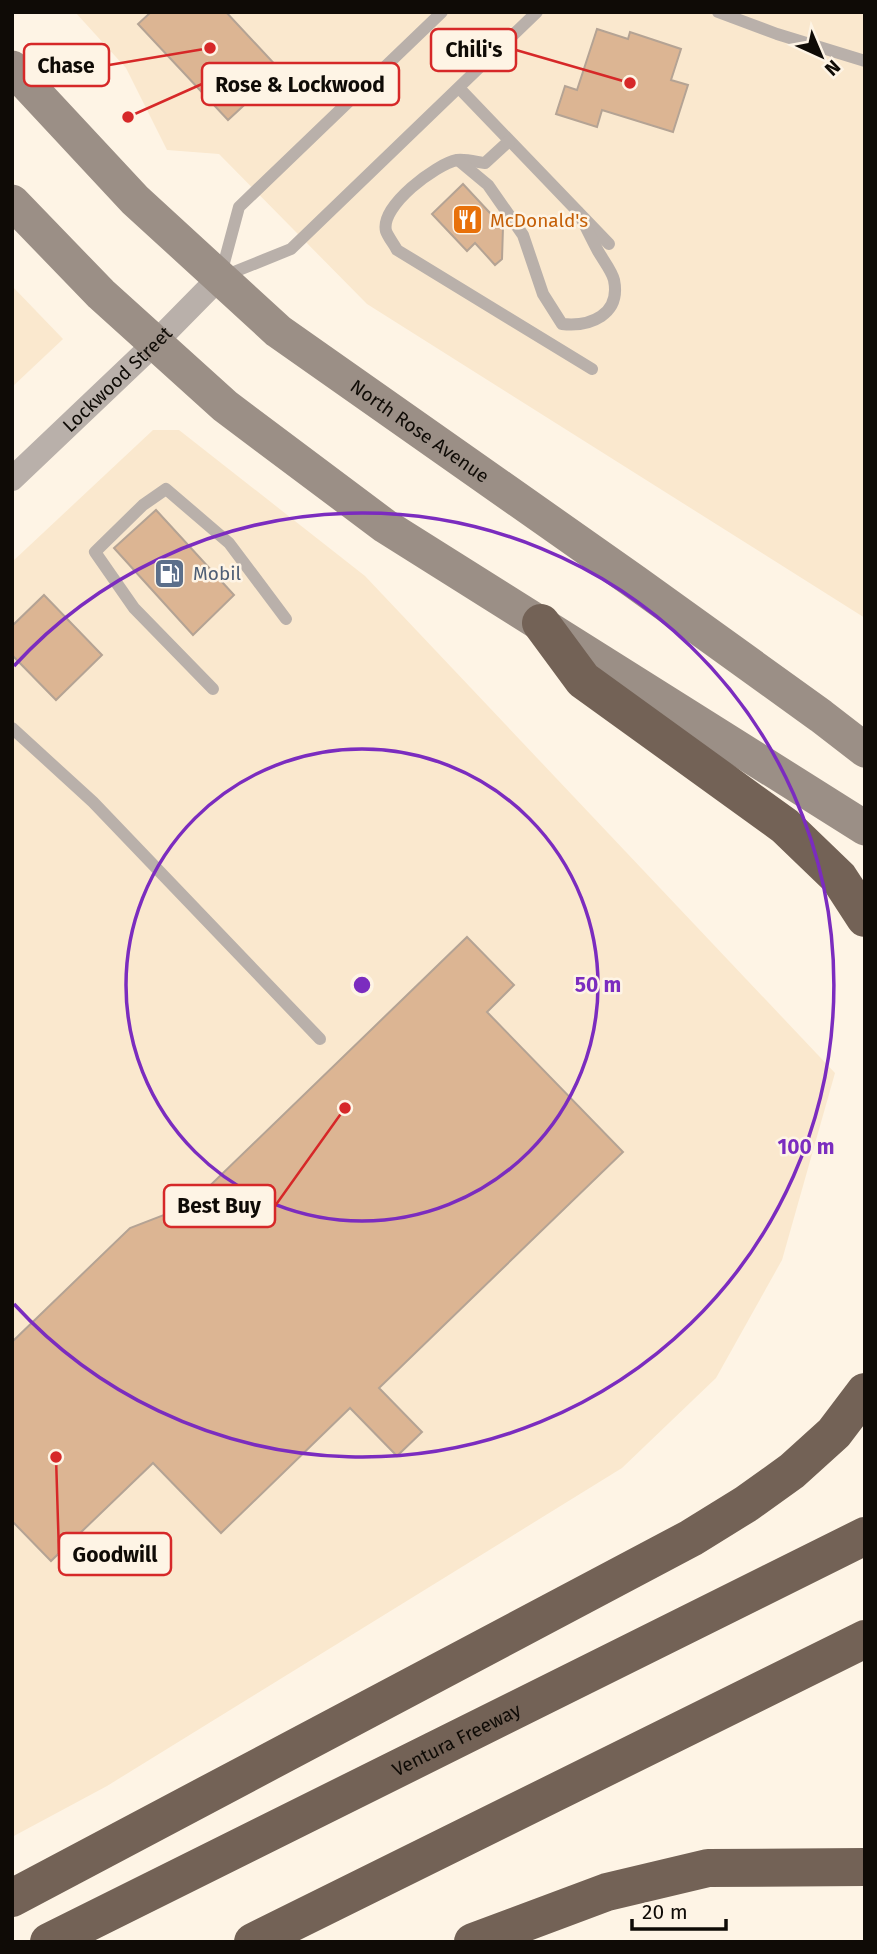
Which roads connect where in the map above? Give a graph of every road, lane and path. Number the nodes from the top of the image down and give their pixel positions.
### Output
1 (442, 12) edge
2 (537, 12) edge
3 (718, 12) edge
4 (865, 61) edge
5 (12, 68) edge
6 (459, 88) junction
7 (509, 141) junction
8 (458, 160) junction
9 (12, 202) edge
10 (578, 212) junction
11 (609, 244) dead end
12 (220, 277) junction
13 (154, 344) junction
14 (592, 369) dead end
15 (12, 478) edge
16 (286, 619) dead end
17 (541, 623) junction
18 (213, 689) dead end
19 (12, 728) edge
20 (865, 750) edge
21 (865, 828) edge
22 (865, 918) edge
23 (320, 1039) dead end
24 (865, 1392) edge
25 (865, 1536) edge
26 (865, 1639) edge
27 (865, 1867) edge
28 (12, 1898) edge
29 (49, 1942) edge
30 (253, 1942) edge
31 (473, 1942) edge

1 - 12 lane
2 - 6 lane
3 - 4 lane
5 - 12 main road, North Rose Avenue
6 - 7 lane
6 - 12 lane
7 - 8 lane
7 - 10 lane
8 - 10 lane
8 - 14 lane
9 - 13 main road
10 - 11 lane
12 - 13 street, Lockwood Street
12 - 20 main road, North Rose Avenue
13 - 15 street, Lockwood Street
13 - 17 main road
16 - 18 lane
17 - 21 main road
17 - 22 highway
19 - 23 lane
24 - 28 highway
25 - 29 highway, Ventura Freeway
26 - 30 highway
27 - 31 highway

